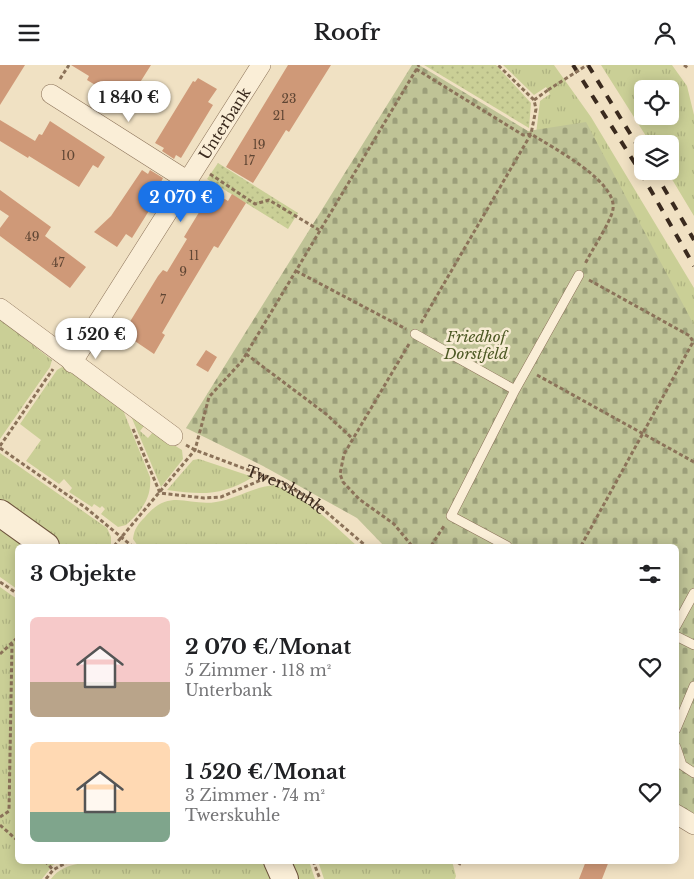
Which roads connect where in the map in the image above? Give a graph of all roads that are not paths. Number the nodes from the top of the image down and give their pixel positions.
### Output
1 (261, 65) edge
2 (51, 94) dead end
3 (192, 173) junction
4 (579, 275) road end
5 (0, 309) edge
6 (415, 334) road end
7 (67, 360) junction
8 (515, 390) junction
9 (173, 436) dead end
10 (0, 513) edge
11 (43, 544) edge
12 (503, 544) edge
13 (694, 593) edge
14 (679, 620) edge
15 (679, 638) edge
16 (694, 645) edge
17 (694, 686) edge
18 (679, 722) edge
19 (679, 756) edge
20 (694, 773) edge
21 (679, 816) edge
22 (694, 825) edge
23 (279, 864) edge
24 (285, 879) edge

1 - 3 street, Unterbank
2 - 3 street
3 - 7 street, Unterbank
4 - 8 lane
5 - 7 street
6 - 8 lane
7 - 9 street
8 - 12 lane
10 - 11 main road
13 - 14 lane
15 - 16 lane
17 - 18 lane
19 - 20 lane
21 - 22 street
23 - 24 main road

